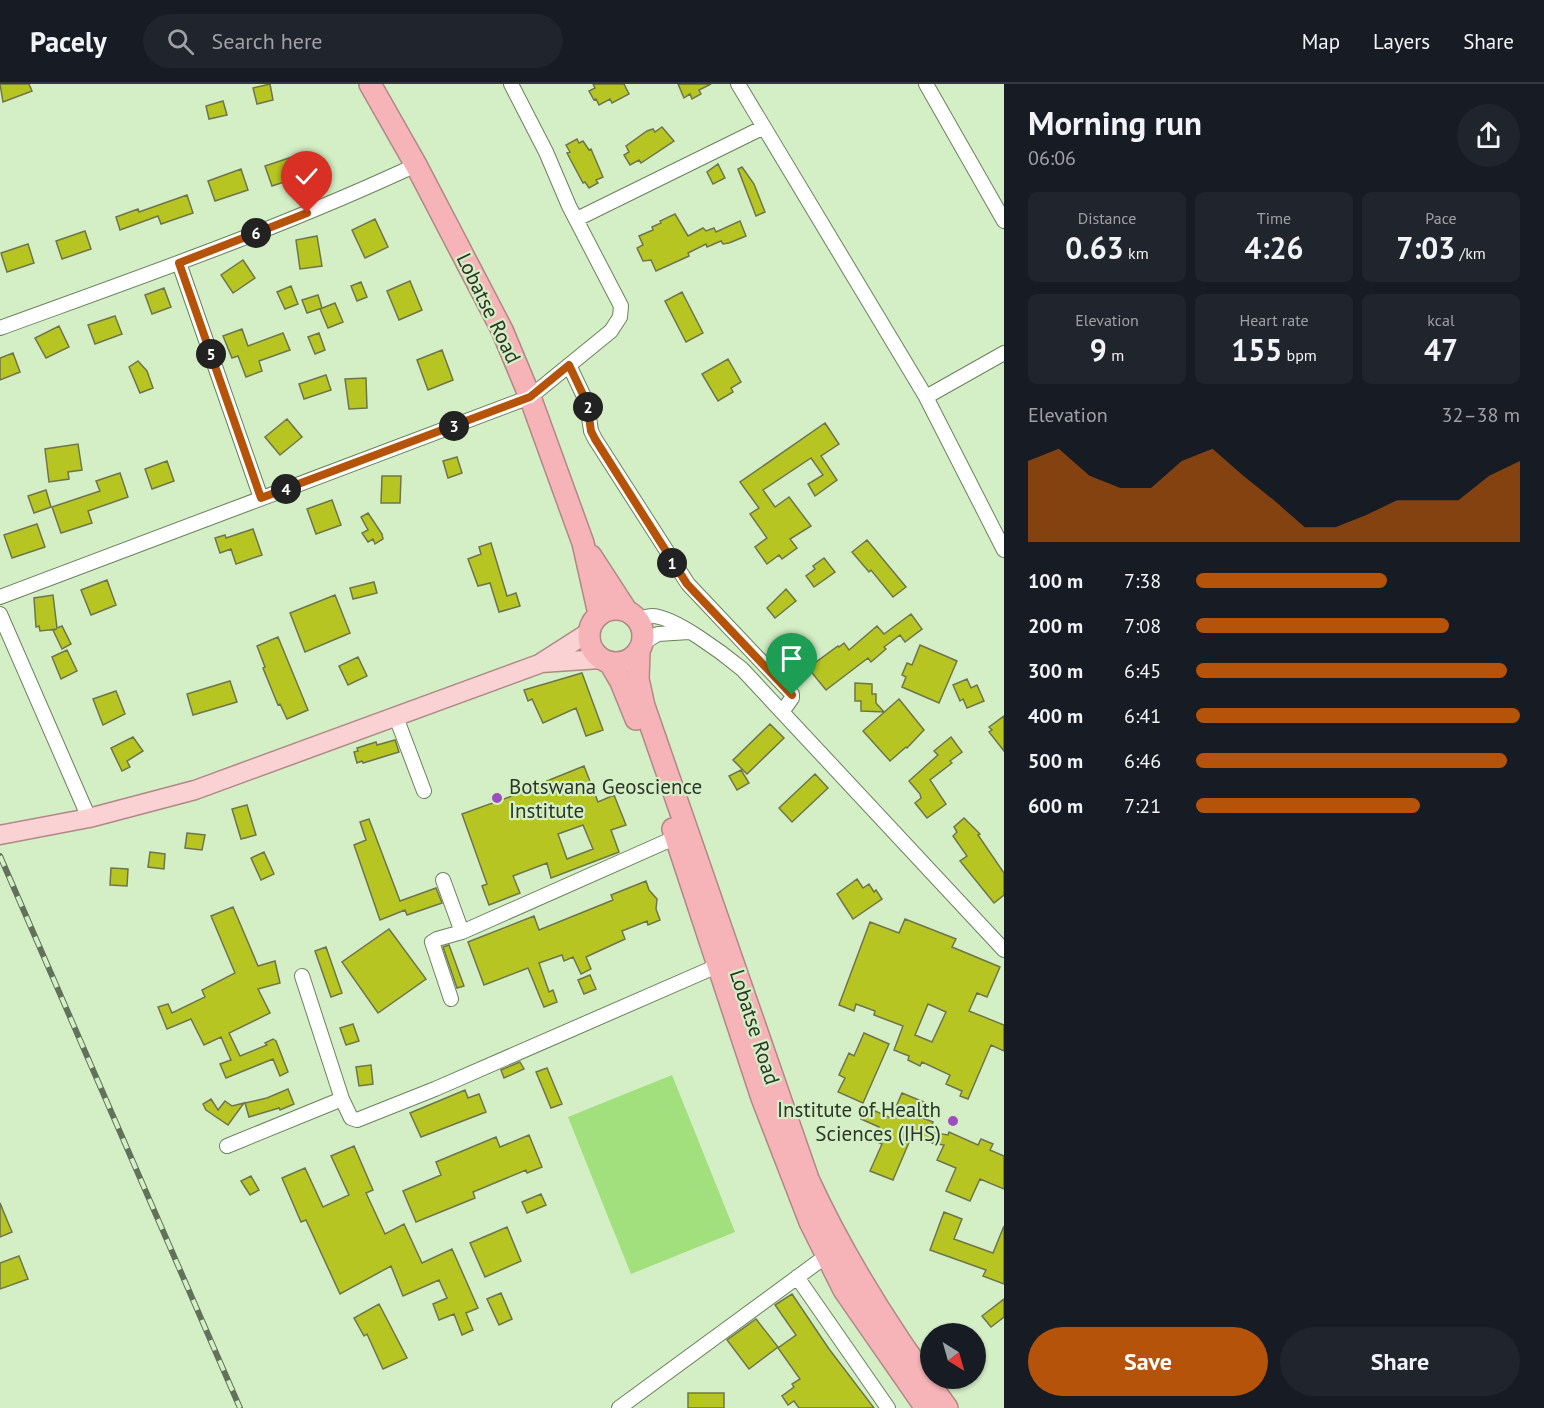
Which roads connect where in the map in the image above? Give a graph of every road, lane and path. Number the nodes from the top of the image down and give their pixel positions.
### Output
1 (370, 84) edge
2 (511, 84) edge
3 (738, 84) edge
4 (926, 84) edge
5 (762, 128) junction
6 (416, 165) junction
7 (577, 219) junction
8 (1004, 220) edge
9 (179, 263) junction
10 (0, 328) edge
11 (1004, 353) edge
12 (569, 365) junction
13 (530, 397) junction
14 (926, 397) junction
15 (261, 498) junction
16 (583, 543) junction
17 (1004, 550) edge
18 (0, 597) edge
19 (0, 614) edge
20 (632, 615) junction
21 (594, 623) junction
22 (689, 632) junction
23 (641, 647) junction
24 (605, 661) junction
25 (539, 664) junction
26 (782, 711) junction
27 (396, 717) junction
28 (424, 790) dead end
29 (89, 818) junction
30 (682, 834) junction
31 (0, 835) edge
32 (443, 880) dead end
33 (462, 932) junction
34 (1004, 950) edge
35 (725, 963) junction
36 (302, 976) dead end
37 (451, 999) dead end
38 (342, 1099) junction
39 (227, 1146) dead end
40 (833, 1251) junction
41 (797, 1277) junction
42 (938, 1406) edge
43 (620, 1408) edge
44 (888, 1408) edge

1 - 6 highway, Lobatse Road
2 - 7 street
3 - 5 street
4 - 8 street
5 - 7 street
5 - 14 street
6 - 9 street
6 - 13 highway, Lobatse Road
7 - 12 street
9 - 10 street
9 - 15 street
11 - 14 street
12 - 13 street
12 - 26 street
13 - 15 street
13 - 16 highway, Lobatse Road
14 - 17 street
15 - 18 street
16 - 20 highway, Lobatse Road
16 - 21 highway, Lobatse Road
19 - 29 street
20 - 21 highway
20 - 22 street
20 - 23 highway, Lobatse Road
21 - 24 highway, Lobatse Road
21 - 25 main road
22 - 23 street
22 - 26 street
23 - 24 highway
23 - 30 highway, Lobatse Road
24 - 25 main road
24 - 30 highway, Lobatse Road
25 - 27 main road
26 - 34 street
27 - 28 street
27 - 29 main road
29 - 31 main road
30 - 33 street
30 - 35 highway, Lobatse Road
32 - 33 street
33 - 37 street
35 - 38 street
35 - 40 highway, Lobatse Road
36 - 38 street
38 - 39 street
40 - 41 street
40 - 42 highway, Lobatse Road
41 - 43 street
41 - 44 street

